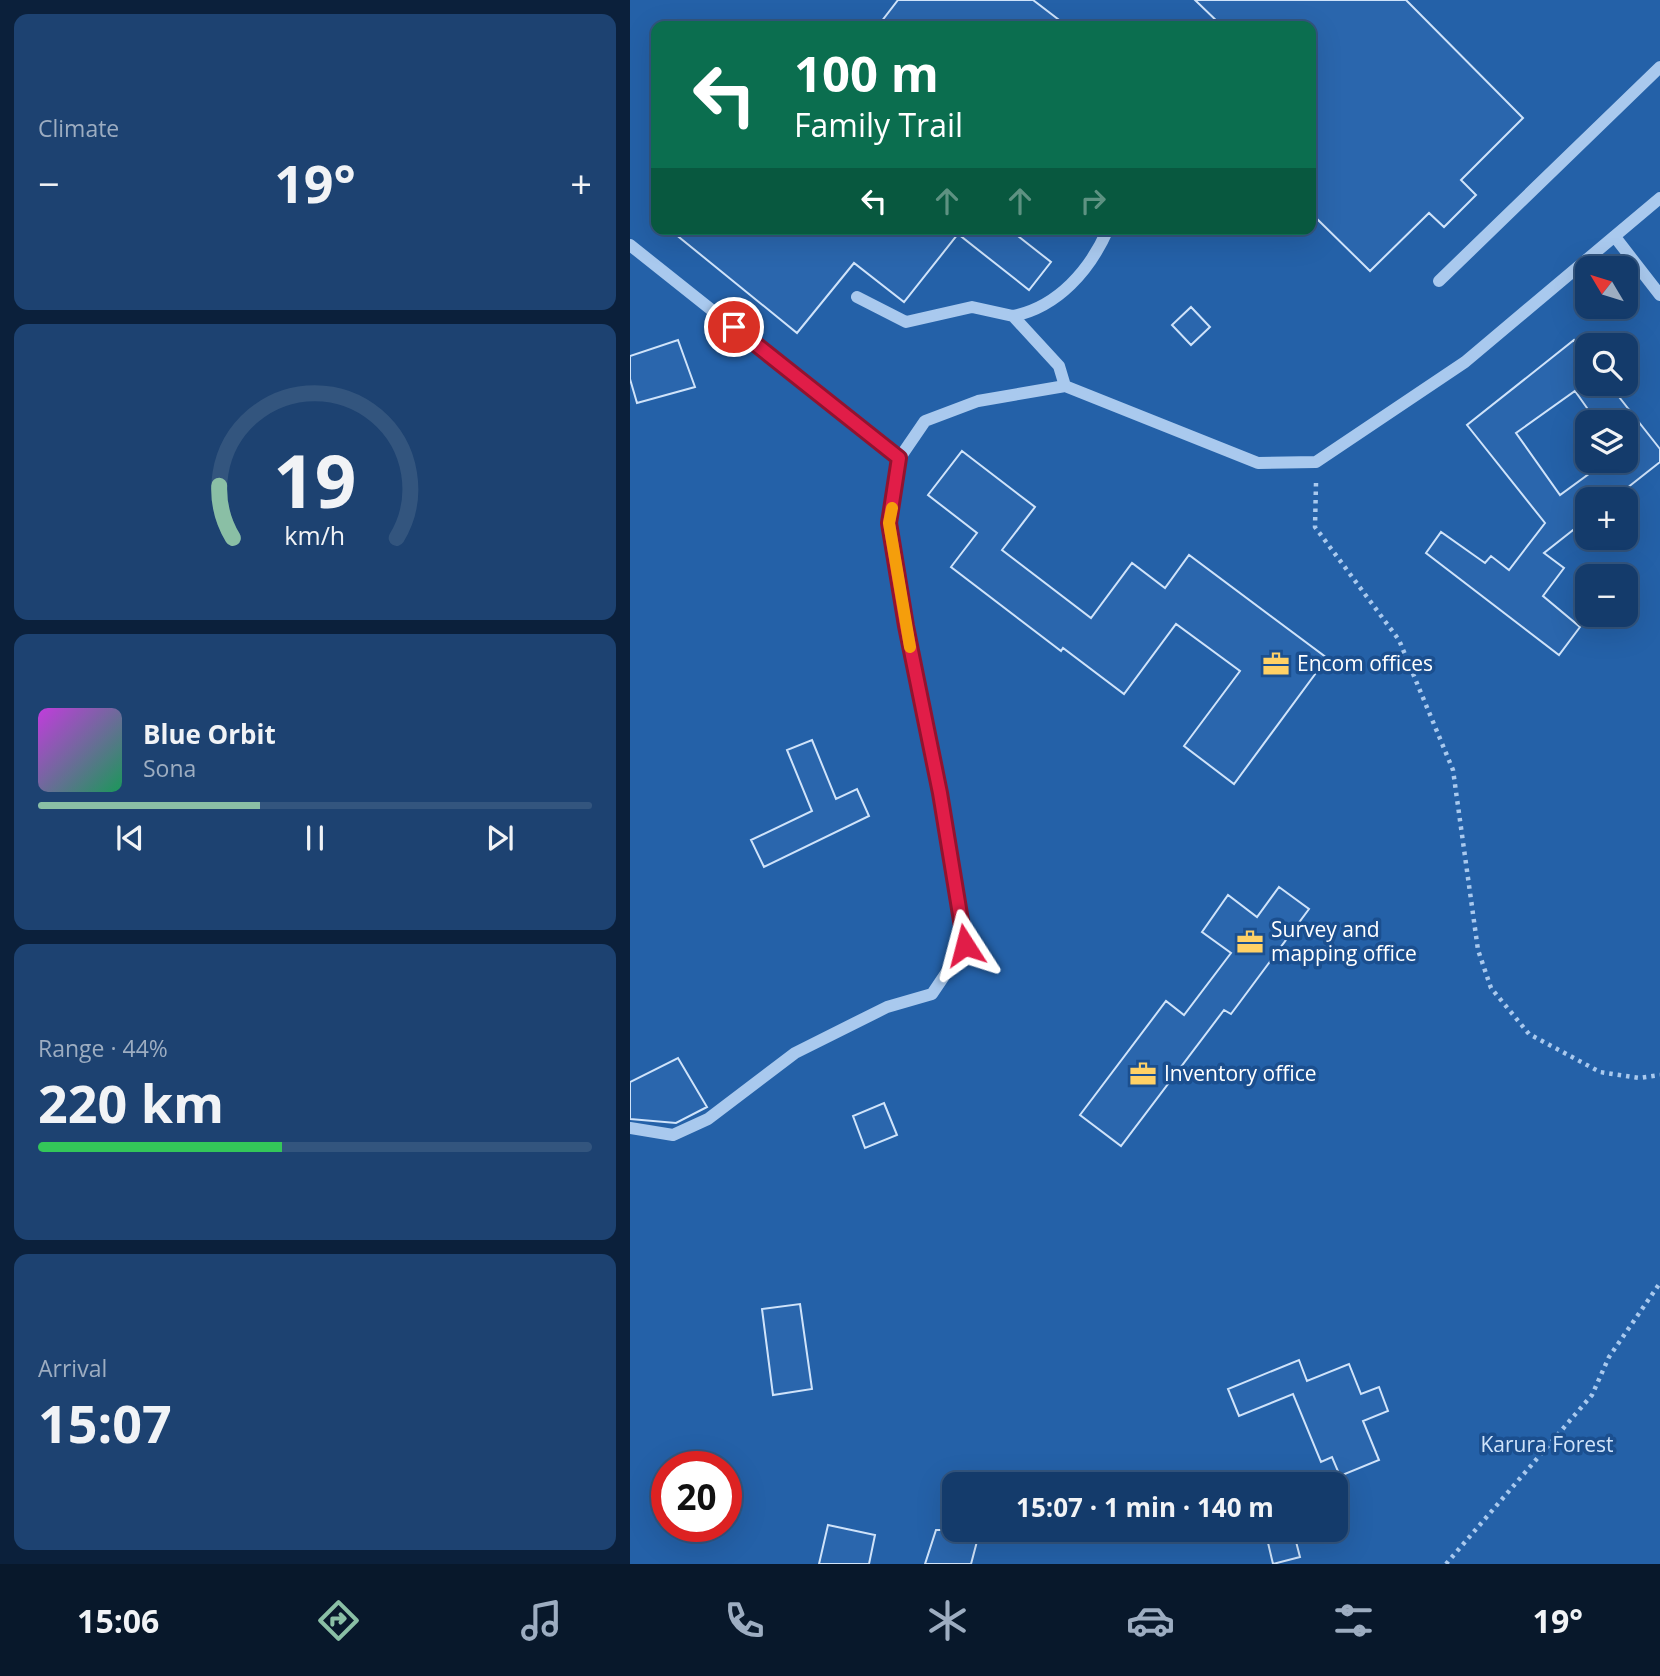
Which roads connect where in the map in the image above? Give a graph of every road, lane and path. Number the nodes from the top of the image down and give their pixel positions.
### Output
1 (1660, 67) edge
2 (1660, 198) edge
3 (1105, 235) edge
4 (1615, 237) junction
5 (630, 245) edge
6 (1439, 281) dead end
7 (1660, 295) edge
8 (857, 297) dead end
9 (1013, 316) junction
10 (1065, 386) junction
11 (899, 458) junction
12 (1316, 462) junction
13 (1660, 1075) edge
14 (630, 1128) edge
15 (1660, 1283) edge
16 (1446, 1564) edge

1 - 6 street
2 - 4 street
3 - 9 street
4 - 7 street
4 - 12 street
5 - 11 street
8 - 9 street
9 - 10 street
10 - 11 street
10 - 12 street
11 - 14 street
12 - 13 path
15 - 16 path

